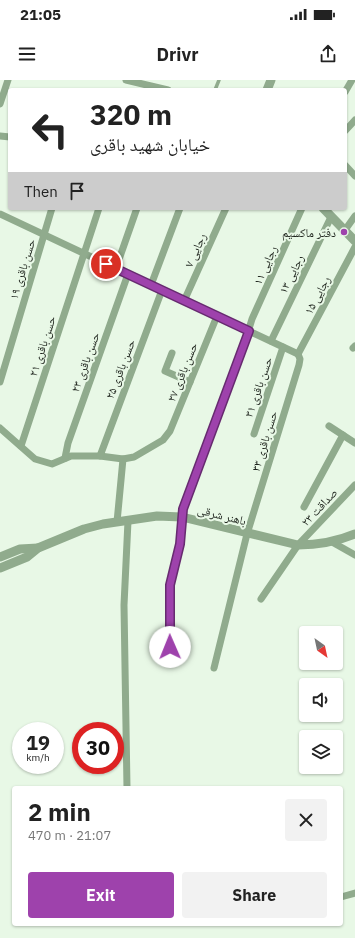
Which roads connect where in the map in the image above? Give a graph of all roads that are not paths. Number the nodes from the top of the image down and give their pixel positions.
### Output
1 (8, 80) edge
2 (126, 80) edge
3 (137, 86) edge
4 (152, 88) edge
5 (0, 104) edge
6 (355, 120) edge
7 (347, 129) edge
8 (347, 167) edge
9 (355, 176) edge
10 (51, 210) edge
11 (98, 210) edge
12 (137, 210) edge
13 (179, 210) edge
14 (225, 210) edge
15 (301, 210) edge
16 (325, 210) edge
17 (0, 215) edge
18 (355, 216) edge
19 (331, 217) junction
20 (345, 230) junction
21 (44, 234) junction
22 (355, 240) edge
23 (355, 247) edge
24 (85, 254) junction
25 (116, 268) junction
26 (128, 274) junction
27 (152, 285) junction
28 (162, 290) junction
29 (184, 300) junction
30 (217, 316) junction
31 (249, 331) junction
32 (271, 341) junction
33 (283, 347) junction
34 (172, 353) dead end
35 (298, 354) junction
36 (0, 382) edge
37 (190, 382) junction
38 (329, 426) dead end
39 (0, 428) edge
40 (254, 434) dead end
41 (343, 435) junction
42 (355, 443) edge
43 (21, 446) junction
44 (100, 456) junction
45 (65, 458) junction
46 (123, 459) junction
47 (355, 485) edge
48 (304, 507) dead end
49 (182, 517) junction
50 (128, 521) junction
51 (117, 522) junction
52 (248, 534) junction
53 (355, 534) edge
54 (332, 542) junction
55 (298, 545) junction
56 (38, 548) junction
57 (355, 556) edge
58 (0, 557) edge
59 (0, 568) edge
60 (261, 599) dead end
61 (170, 647) dead end
62 (214, 668) dead end
63 (126, 786) edge
64 (355, 893) edge
65 (343, 896) edge

1 - 5 street
2 - 3 street
3 - 4 street
6 - 7 street
8 - 9 street
10 - 21 street, حسن باقری ۱۹
11 - 24 street, حسن باقری ۲۱
12 - 25 street
13 - 27 street
14 - 29 street, رجایی ۷
15 - 31 street, رجایی ۱۱
16 - 19 street
17 - 21 street
18 - 20 street
19 - 20 street
19 - 32 street, رجایی ۱۳
20 - 22 street
21 - 24 street
21 - 36 street, حسن باقری ۱۹
23 - 35 street, رجایی ۱۵
24 - 25 street
24 - 43 street, حسن باقری ۲۱
25 - 26 street
26 - 27 street
26 - 45 street, حسن باقری ۲۳
27 - 28 street
28 - 29 street
28 - 44 street, حسن باقری ۲۵
29 - 30 street
30 - 31 street
30 - 37 street, حسن باقری ۲۷
31 - 32 street
31 - 49 street, رجایی ۱۱
32 - 33 street
33 - 35 street
33 - 40 street, حسن باقری ۳۱
34 - 37 street
35 - 52 street, حسن باقری ۳۳
37 - 46 street, حسن باقری ۲۷
38 - 41 street
39 - 43 street
41 - 42 street
41 - 48 street
43 - 45 street
44 - 45 street
44 - 46 street
46 - 51 street
47 - 55 street, صداقت ۲۳
49 - 50 street, باهنر شرقی
49 - 52 street, باهنر شرقی
49 - 61 street, رجایی ۱۱
50 - 51 street, باهنر شرقی
50 - 63 street
51 - 56 street, باهنر شرقی
52 - 55 street, باهنر شرقی
52 - 62 street, حسن باقری ۳۳
53 - 54 street, باهنر شرقی
54 - 55 street, باهنر شرقی
54 - 57 street
55 - 60 street, صداقت ۲۳
56 - 58 street, باهنر شرقی
56 - 59 street, باهنر شرقی
64 - 65 street

